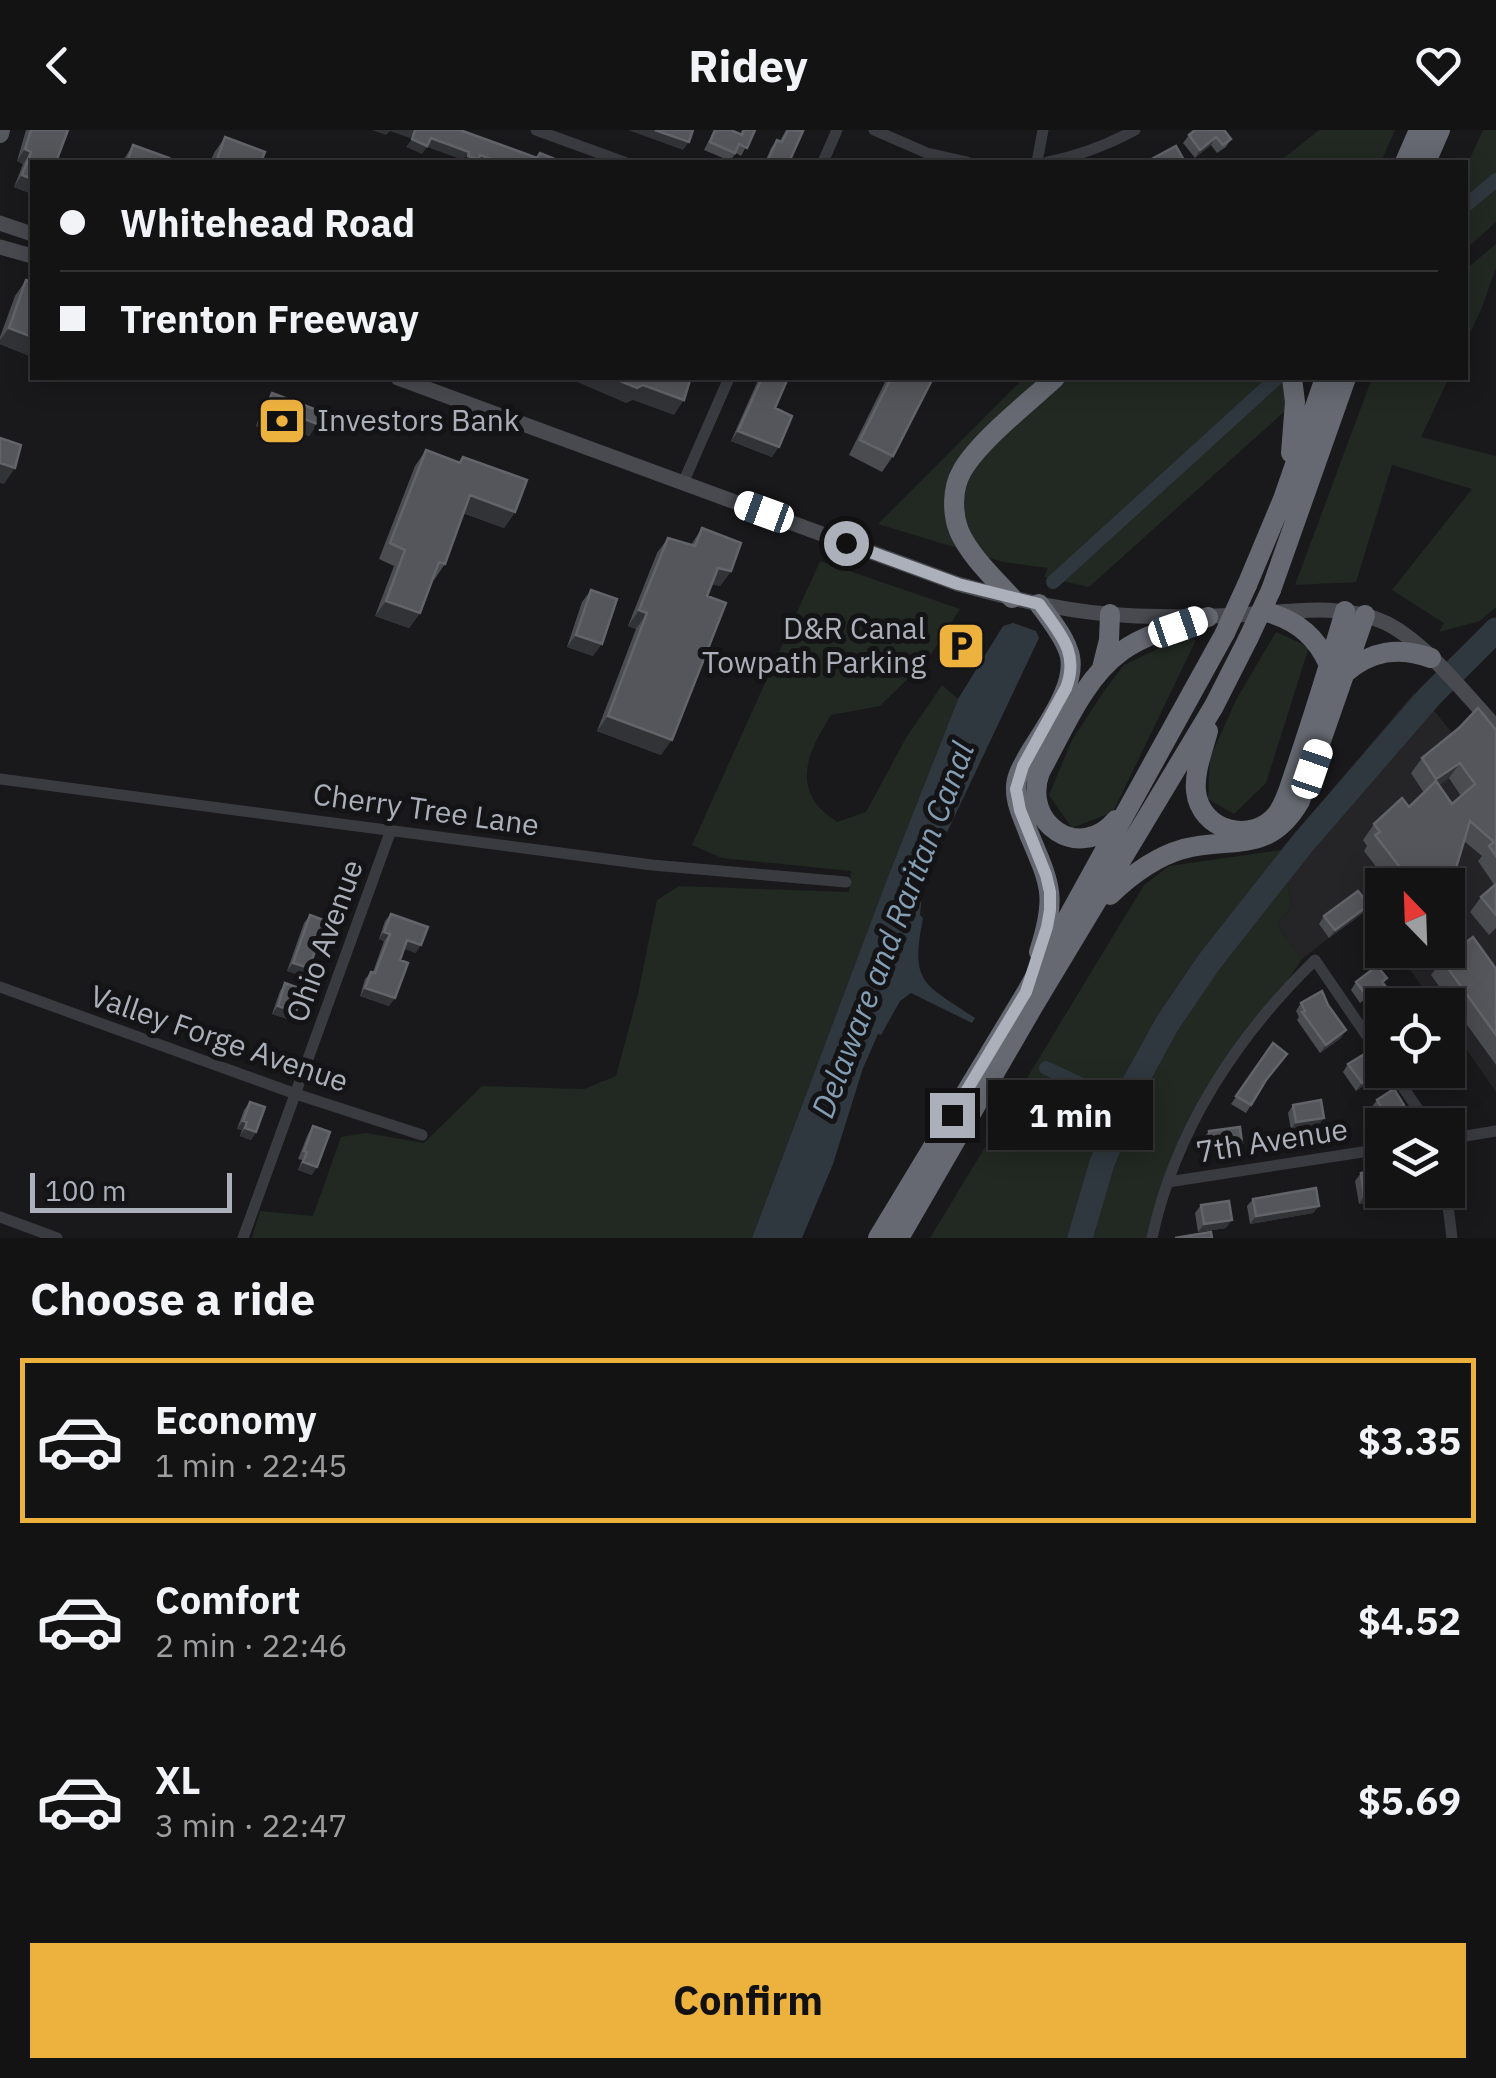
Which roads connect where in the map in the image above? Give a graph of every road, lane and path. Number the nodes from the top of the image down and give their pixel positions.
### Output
1 (536, 130) edge
2 (837, 130) edge
3 (874, 130) edge
4 (1043, 130) edge
5 (1135, 130) edge
6 (1419, 130) edge
7 (1440, 130) edge
8 (618, 160) edge
9 (824, 160) edge
10 (959, 160) edge
11 (1036, 160) edge
12 (1057, 160) edge
13 (1413, 160) edge
14 (1414, 160) edge
15 (0, 223) edge
16 (30, 233) edge
17 (0, 247) edge
18 (30, 255) edge
19 (403, 380) edge
20 (728, 380) edge
21 (1053, 380) edge
22 (1294, 380) edge
23 (1324, 380) edge
24 (1344, 380) edge
25 (1314, 407) junction
26 (682, 483) junction
27 (1037, 607) junction
28 (1355, 613) junction
29 (1110, 614) junction
30 (1270, 614) junction
31 (1208, 617) junction
32 (1432, 660) junction
33 (1102, 668) junction
34 (1337, 669) junction
35 (1214, 706) junction
36 (1496, 727) edge
37 (0, 779) edge
38 (1141, 786) junction
39 (391, 830) junction
40 (846, 882) dead end
41 (1093, 909) junction
42 (0, 987) edge
43 (1026, 992) junction
44 (1365, 1034) edge
45 (296, 1094) junction
46 (1496, 1132) edge
47 (422, 1135) dead end
48 (1465, 1137) edge
49 (1365, 1152) edge
50 (1168, 1182) junction
51 (1448, 1208) edge
52 (0, 1217) edge
53 (57, 1238) edge
54 (244, 1238) edge
55 (878, 1238) edge
56 (899, 1238) edge
57 (1152, 1238) edge
58 (1452, 1238) edge

1 - 8 street
2 - 9 street
3 - 10 street
4 - 11 street
5 - 12 street
6 - 13 highway
7 - 14 highway
15 - 16 main road
17 - 18 main road
19 - 26 main road
20 - 26 street
21 - 27 highway
22 - 25 highway
23 - 25 highway
24 - 25 highway
25 - 35 highway, bridge
25 - 38 highway, bridge
26 - 27 main road
27 - 29 main road
27 - 43 highway
28 - 30 main road
28 - 32 main road
28 - 34 highway
29 - 31 main road
29 - 33 highway
30 - 31 main road
30 - 34 highway
31 - 33 highway
32 - 34 highway
32 - 36 main road
33 - 38 highway
34 - 35 highway
34 - 41 highway
35 - 41 highway
37 - 39 street, Cherry Tree Lane
38 - 43 highway
39 - 40 street, Cherry Tree Lane
39 - 45 street, Ohio Avenue
41 - 56 highway
42 - 45 street, Valley Forge Avenue
43 - 55 highway
44 - 50 street
45 - 47 street, Valley Forge Avenue
45 - 54 street, Ohio Avenue
46 - 48 street
49 - 50 street, 7th Avenue
50 - 57 street
51 - 58 street
52 - 53 street

